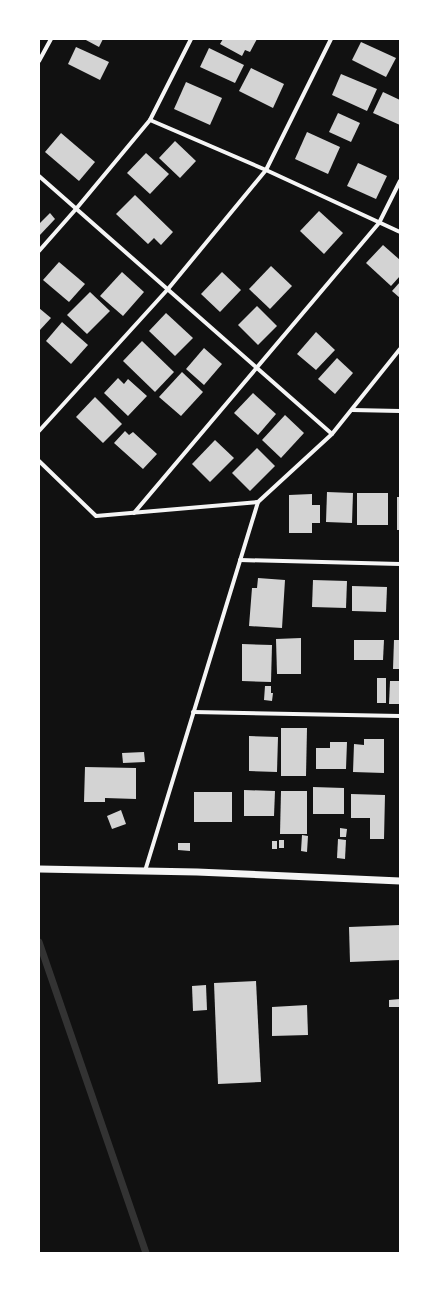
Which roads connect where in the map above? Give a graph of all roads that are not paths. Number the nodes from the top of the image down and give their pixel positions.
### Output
1 (51, 39) edge
2 (191, 39) edge
3 (331, 39) edge
4 (39, 61) edge
5 (150, 120) junction
6 (266, 170) junction
7 (39, 176) edge
8 (400, 181) edge
9 (76, 209) junction
10 (379, 222) junction
11 (400, 232) edge
12 (39, 251) edge
13 (168, 289) junction
14 (400, 349) edge
15 (258, 368) junction
16 (352, 410) junction
17 (400, 411) edge
18 (39, 431) edge
19 (332, 434) junction
20 (39, 461) edge
21 (258, 502) junction
22 (134, 513) junction
23 (240, 560) junction
24 (400, 564) edge
25 (193, 712) junction
26 (400, 716) edge
27 (39, 869) edge
28 (145, 871) junction
29 (400, 881) edge

1 - 4 street
2 - 5 street
3 - 6 street
5 - 6 street
5 - 9 street
6 - 10 street
6 - 13 street
7 - 9 street
8 - 10 street
9 - 12 street
9 - 13 street
10 - 11 street
10 - 15 street
13 - 15 street
13 - 18 street
14 - 16 street
15 - 19 street
15 - 22 street
16 - 17 street
16 - 19 street
19 - 21 street
20 - 22 street
21 - 22 street
21 - 23 street
23 - 24 street
23 - 25 street
25 - 26 street
25 - 28 street
27 - 28 street
28 - 29 street

